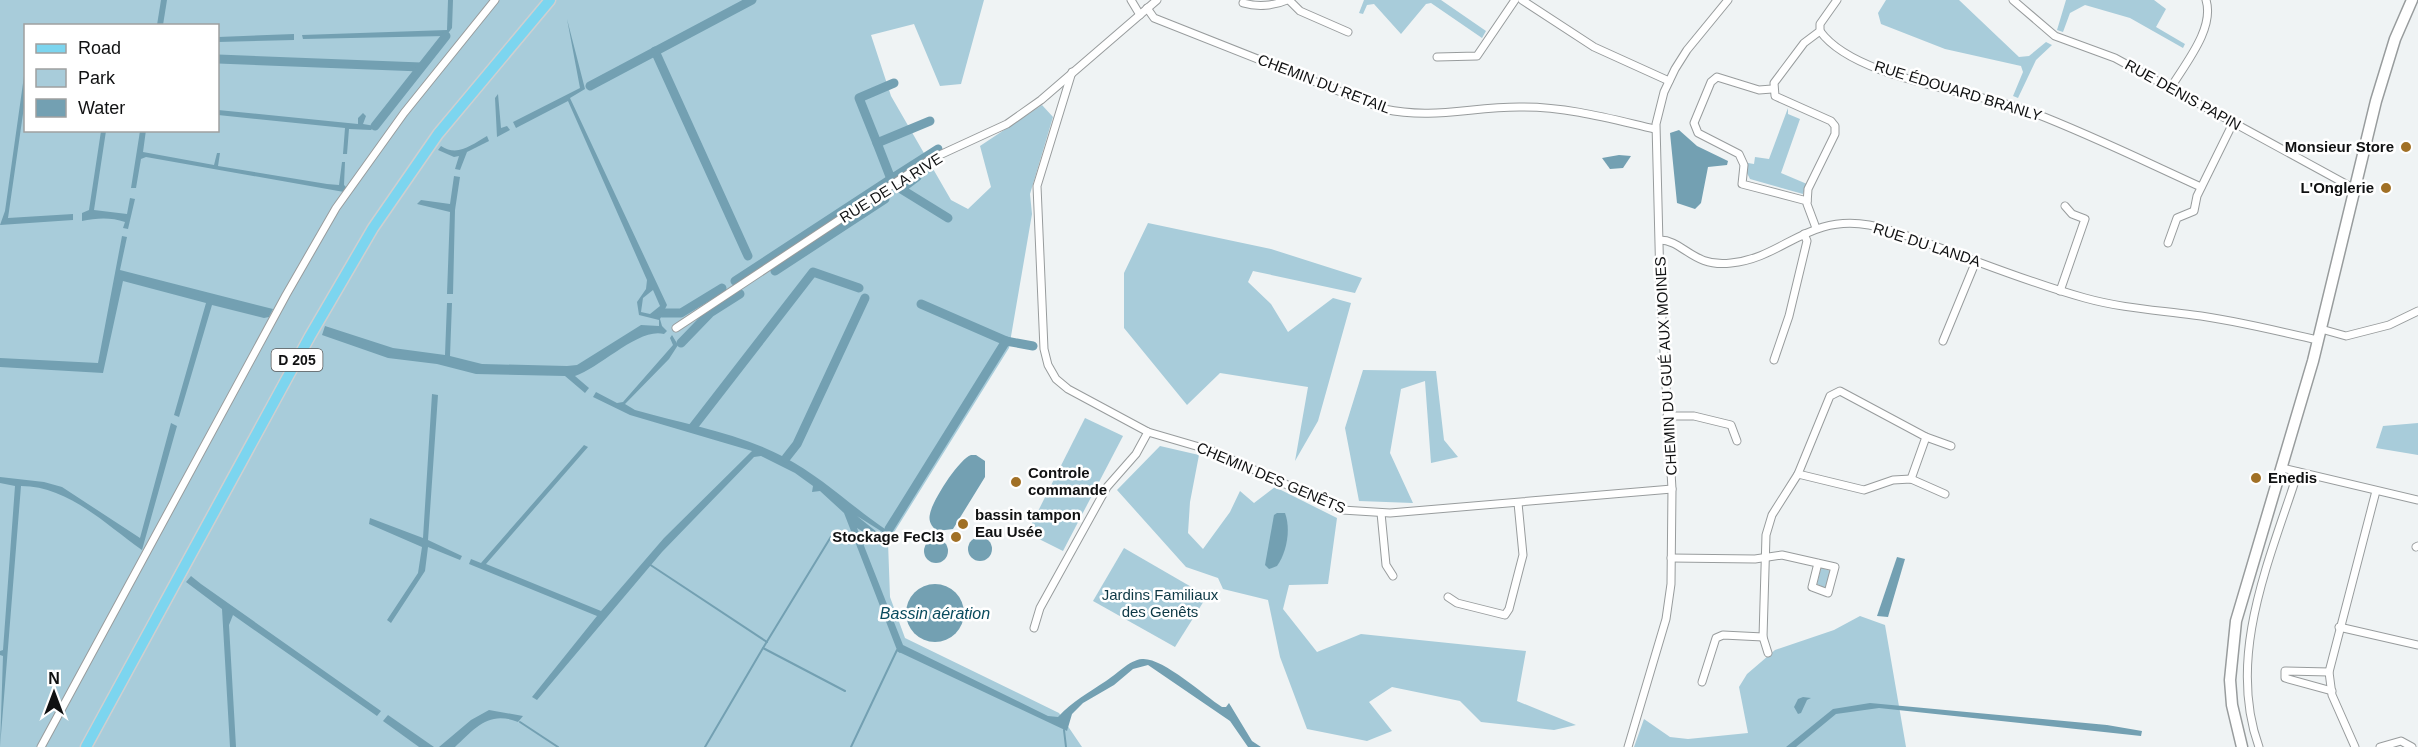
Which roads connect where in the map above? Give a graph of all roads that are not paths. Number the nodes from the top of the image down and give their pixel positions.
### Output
1 (495, 0) edge
2 (550, 0) edge
3 (1131, 0) edge
4 (1157, 0) edge
5 (1288, 0) edge
6 (1515, 0) edge
7 (1522, 0) edge
8 (1728, 0) edge
9 (1837, 0) edge
10 (2013, 0) edge
11 (2206, 0) edge
12 (2412, 0) edge
13 (1243, 3) dead end
14 (1147, 8) junction
15 (1140, 15) junction
16 (1820, 31) junction
17 (1348, 32) dead end
18 (1437, 57) dead end
19 (1072, 72) junction
20 (1668, 81) junction
21 (1772, 89) junction
22 (2170, 89) junction
23 (2233, 123) junction
24 (1655, 129) junction
25 (2202, 187) junction
26 (2355, 189) junction
27 (1807, 201) junction
28 (2065, 206) dead end
29 (1816, 228) junction
30 (1804, 234) junction
31 (1660, 240) junction
32 (2168, 243) dead end
33 (1976, 261) junction
34 (2060, 291) junction
35 (2418, 311) edge
36 (676, 328) dead end
37 (2319, 335) junction
38 (1943, 341) dead end
39 (1774, 360) dead end
40 (1667, 416) junction
41 (1148, 432) junction
42 (1926, 437) junction
43 (1737, 441) dead end
44 (1951, 446) dead end
45 (2282, 468) junction
46 (2298, 472) junction
47 (1798, 474) junction
48 (1911, 479) junction
49 (1672, 489) junction
50 (2376, 492) junction
51 (1945, 494) dead end
52 (2418, 500) edge
53 (1518, 503) junction
54 (1381, 513) junction
55 (1765, 556) junction
56 (1671, 558) junction
57 (1818, 563) junction
58 (1393, 576) dead end
59 (1448, 597) dead end
60 (2339, 627) junction
61 (1034, 628) dead end
62 (1763, 637) junction
63 (2418, 645) edge
64 (1768, 653) dead end
65 (2329, 672) junction
66 (1702, 682) dead end
67 (2332, 691) junction
68 (40, 747) edge
69 (86, 747) edge
70 (1628, 747) edge
71 (2242, 747) edge
72 (2259, 747) edge
73 (2355, 747) edge
74 (2380, 747) edge
75 (2412, 747) edge

1 - 68 street
2 - 69 main road, D 205
3 - 15 street
4 - 14 street, RUE DE LA RIVE
5 - 13 street
5 - 17 street
6 - 18 street
7 - 20 street
8 - 20 street, CHEMIN DU GUÉ AUX MOINES
9 - 16 street
10 - 22 street, RUE DENIS PAPIN
11 - 22 street
12 - 26 main road
14 - 15 street, RUE DE LA RIVE
14 - 24 street, CHEMIN DU RETAIL
15 - 19 street, RUE DE LA RIVE
16 - 21 street
16 - 25 street, RUE ÉDOUARD BRANLY
19 - 36 street, RUE DE LA RIVE
19 - 41 street, CHEMIN DES GENÊTS
20 - 24 street, CHEMIN DU GUÉ AUX MOINES
21 - 27 street
21 - 27 street
22 - 23 street, RUE DENIS PAPIN
23 - 25 street
23 - 26 street, RUE DENIS PAPIN
24 - 31 street, CHEMIN DU GUÉ AUX MOINES
25 - 32 street
26 - 37 main road
27 - 29 street
28 - 34 street
29 - 30 street, RUE DU LANDA
29 - 33 street, RUE DU LANDA
30 - 31 street, RUE DU LANDA
30 - 39 street
31 - 40 street, CHEMIN DU GUÉ AUX MOINES
33 - 34 street, RUE DU LANDA
33 - 38 street
34 - 37 street, RUE DU LANDA
35 - 37 street, RUE DU LANDA
37 - 45 main road
40 - 43 street
40 - 49 street, CHEMIN DU GUÉ AUX MOINES
41 - 54 street, CHEMIN DES GENÊTS
41 - 61 street
42 - 44 street
42 - 47 street
42 - 48 street
45 - 46 street
45 - 71 main road
46 - 50 street
46 - 72 street
47 - 48 street
47 - 55 street
48 - 51 street
49 - 53 street, CHEMIN DES GENÊTS
49 - 56 street, CHEMIN DU GUÉ AUX MOINES
50 - 52 street
50 - 60 street
53 - 54 street, CHEMIN DES GENÊTS
53 - 59 street
54 - 58 street
55 - 56 street
55 - 57 street
55 - 62 street
56 - 70 street, CHEMIN DU GUÉ AUX MOINES
57 - 57 street
60 - 63 street
60 - 65 street
62 - 64 street
62 - 66 street
65 - 67 street
65 - 67 street
67 - 73 street
74 - 75 street

